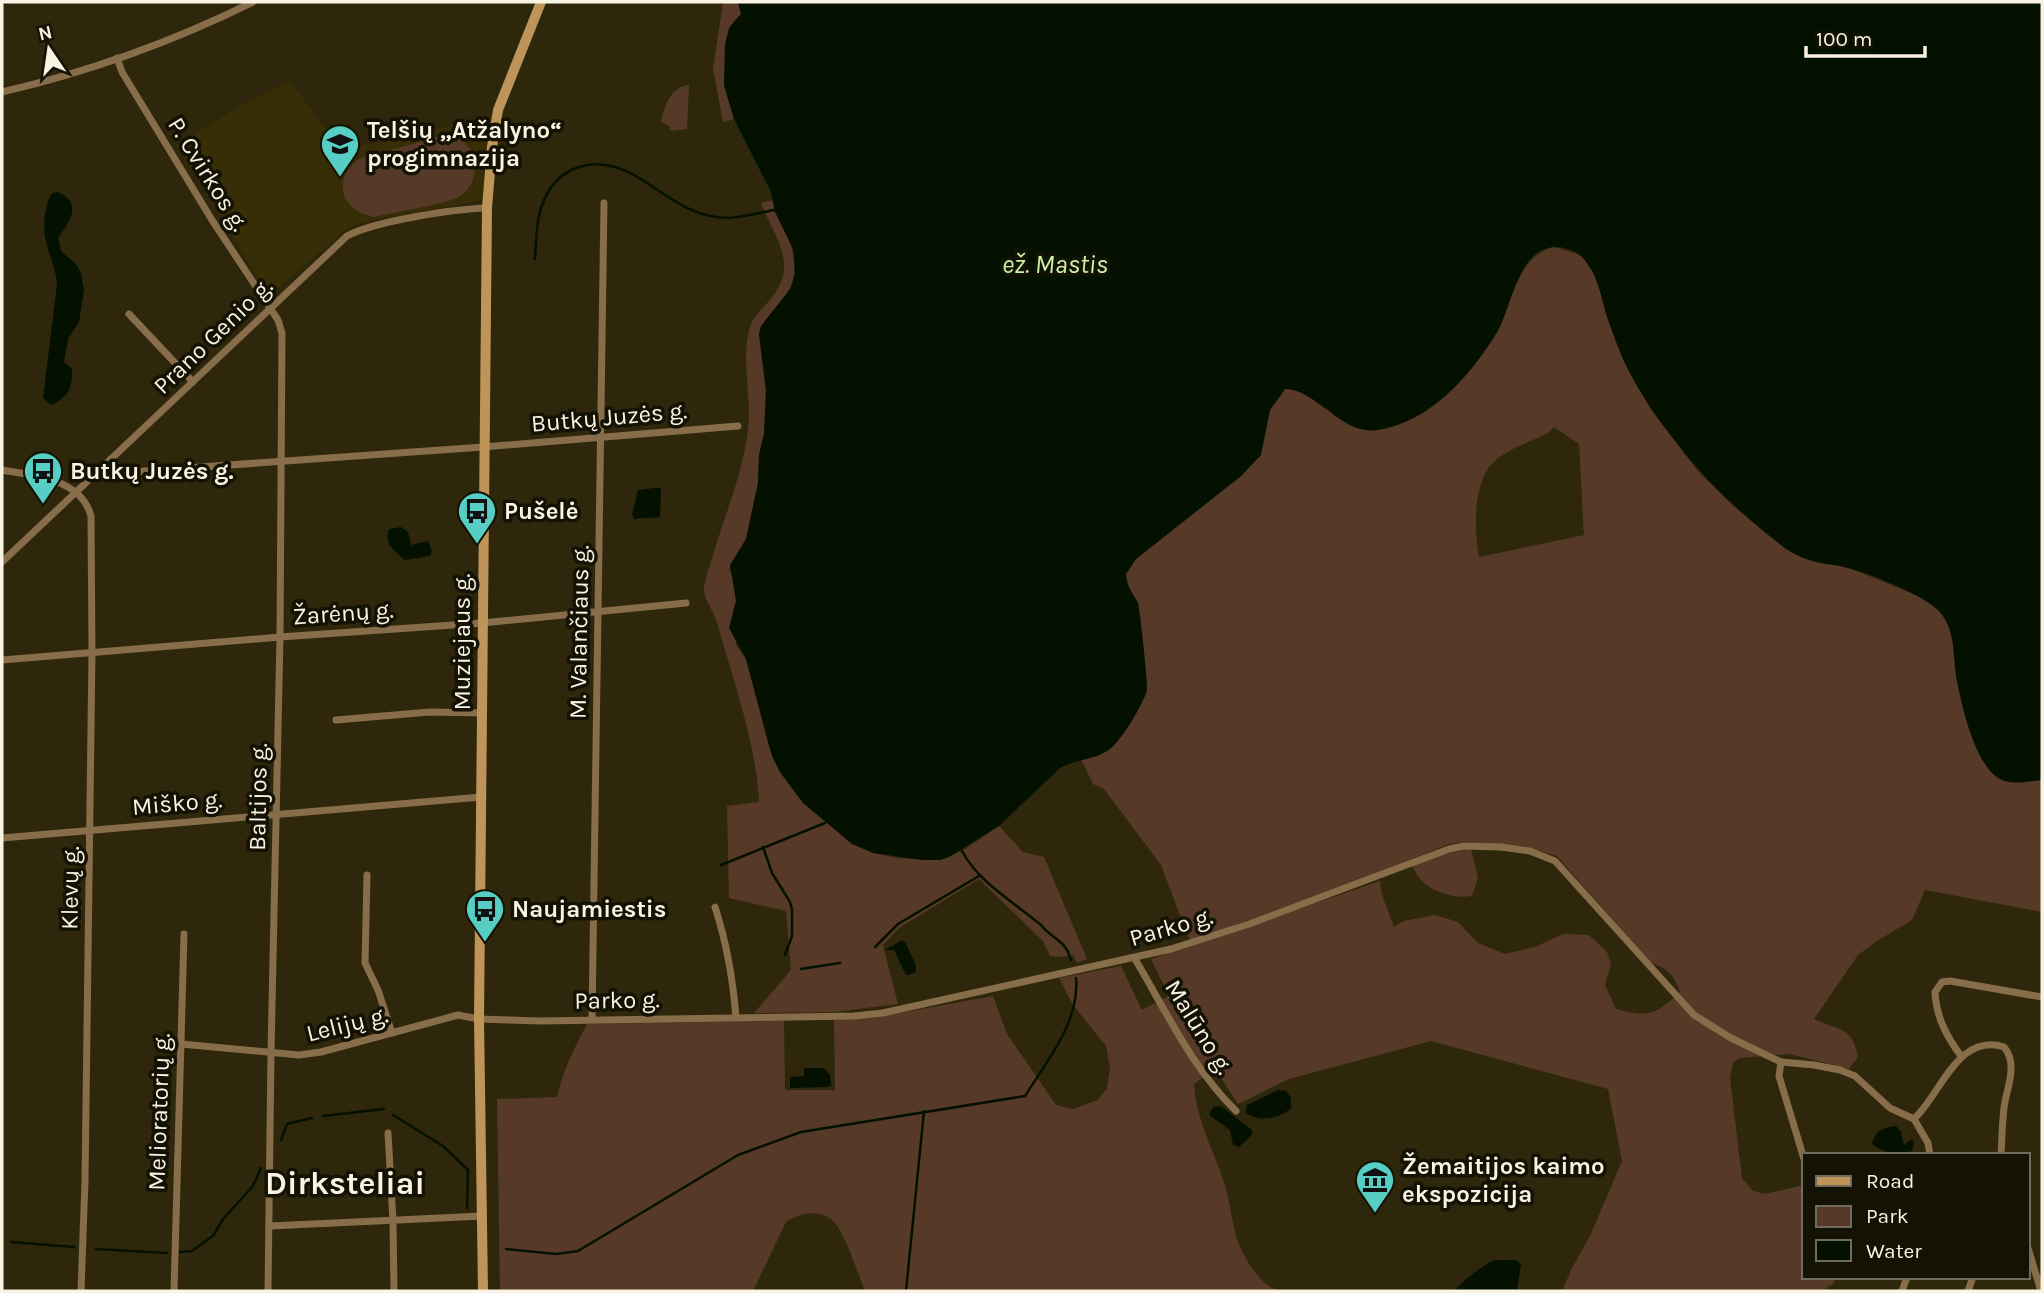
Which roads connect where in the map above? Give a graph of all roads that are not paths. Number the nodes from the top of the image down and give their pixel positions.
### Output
1 (253, 2) edge
2 (541, 2) edge
3 (117, 58) junction
4 (2, 92) edge
5 (604, 203) dead end
6 (487, 208) junction
7 (270, 308) junction
8 (129, 314) dead end
9 (193, 382) junction
10 (738, 426) dead end
11 (601, 437) junction
12 (483, 447) junction
13 (111, 459) junction
14 (280, 461) junction
15 (2, 470) edge
16 (75, 491) junction
17 (2, 562) edge
18 (686, 603) dead end
19 (599, 613) junction
20 (482, 623) junction
21 (280, 637) junction
22 (92, 653) junction
23 (2, 660) edge
24 (483, 713) junction
25 (336, 720) dead end
26 (481, 797) junction
27 (277, 813) junction
28 (90, 831) junction
29 (2, 838) edge
30 (367, 874) dead end
31 (715, 907) dead end
32 (184, 934) dead end
33 (1135, 959) junction
34 (2042, 997) edge
35 (736, 1018) junction
36 (480, 1019) junction
37 (592, 1019) junction
38 (392, 1033) junction
39 (181, 1044) junction
40 (271, 1052) junction
41 (1961, 1056) junction
42 (1782, 1062) junction
43 (1236, 1111) dead end
44 (1914, 1119) junction
45 (388, 1133) dead end
46 (1802, 1153) edge
47 (1930, 1153) edge
48 (2001, 1153) edge
49 (482, 1216) junction
50 (393, 1220) junction
51 (270, 1226) junction
52 (2030, 1255) edge
53 (81, 1291) edge
54 (174, 1291) edge
55 (268, 1291) edge
56 (394, 1291) edge
57 (483, 1291) edge
58 (2041, 1291) edge

1 - 3 street
2 - 6 main road, Muziejaus g.
3 - 4 street
3 - 7 street, P. Cvirkos g.
5 - 11 street, M. Valančiaus g.
6 - 7 street, Prano Genio g.
6 - 12 main road, Muziejaus g.
7 - 9 street, Prano Genio g.
7 - 14 street, Baltijos g.
8 - 9 street
9 - 13 street, Prano Genio g.
10 - 11 street, Butkų Juzės g.
11 - 12 street, Butkų Juzės g.
11 - 19 street, M. Valančiaus g.
12 - 14 street, Butkų Juzės g.
12 - 20 main road, Muziejaus g.
13 - 14 street, Butkų Juzės g.
13 - 16 street, Prano Genio g.
14 - 21 street, Baltijos g.
15 - 16 street
16 - 17 street, Prano Genio g.
16 - 22 street, Klevų g.
18 - 19 street, Žarėnų g.
19 - 20 street, Žarėnų g.
19 - 37 street, M. Valančiaus g.
20 - 21 street, Žarėnų g.
20 - 24 main road, Muziejaus g.
21 - 22 street, Žarėnų g.
21 - 27 street, Baltijos g.
22 - 23 street, Žarėnų g.
22 - 28 street, Klevų g.
24 - 25 street
24 - 26 main road, Muziejaus g.
26 - 27 street, Miško g.
26 - 36 main road, Muziejaus g.
27 - 28 street, Miško g.
27 - 40 street, Baltijos g.
28 - 29 street, Miško g.
28 - 53 street, Klevų g.
30 - 38 street
31 - 35 street
32 - 39 street, Melioratorių g.
33 - 35 street, Parko g.
33 - 42 street, Parko g.
33 - 43 street, Malūno g.
34 - 41 street
35 - 37 street, Parko g.
36 - 37 street, Parko g.
36 - 38 street, Lelijų g.
36 - 49 main road, Muziejaus g.
38 - 40 street, Lelijų g.
39 - 40 street, Lelijų g.
39 - 54 street, Melioratorių g.
40 - 51 street, Baltijos g.
41 - 44 street
41 - 48 street
42 - 44 street, Parko g.
42 - 46 street
44 - 47 street
45 - 50 street
49 - 50 street
49 - 57 main road, Muziejaus g.
50 - 51 street
50 - 56 street
51 - 55 street, Baltijos g.
52 - 58 street

